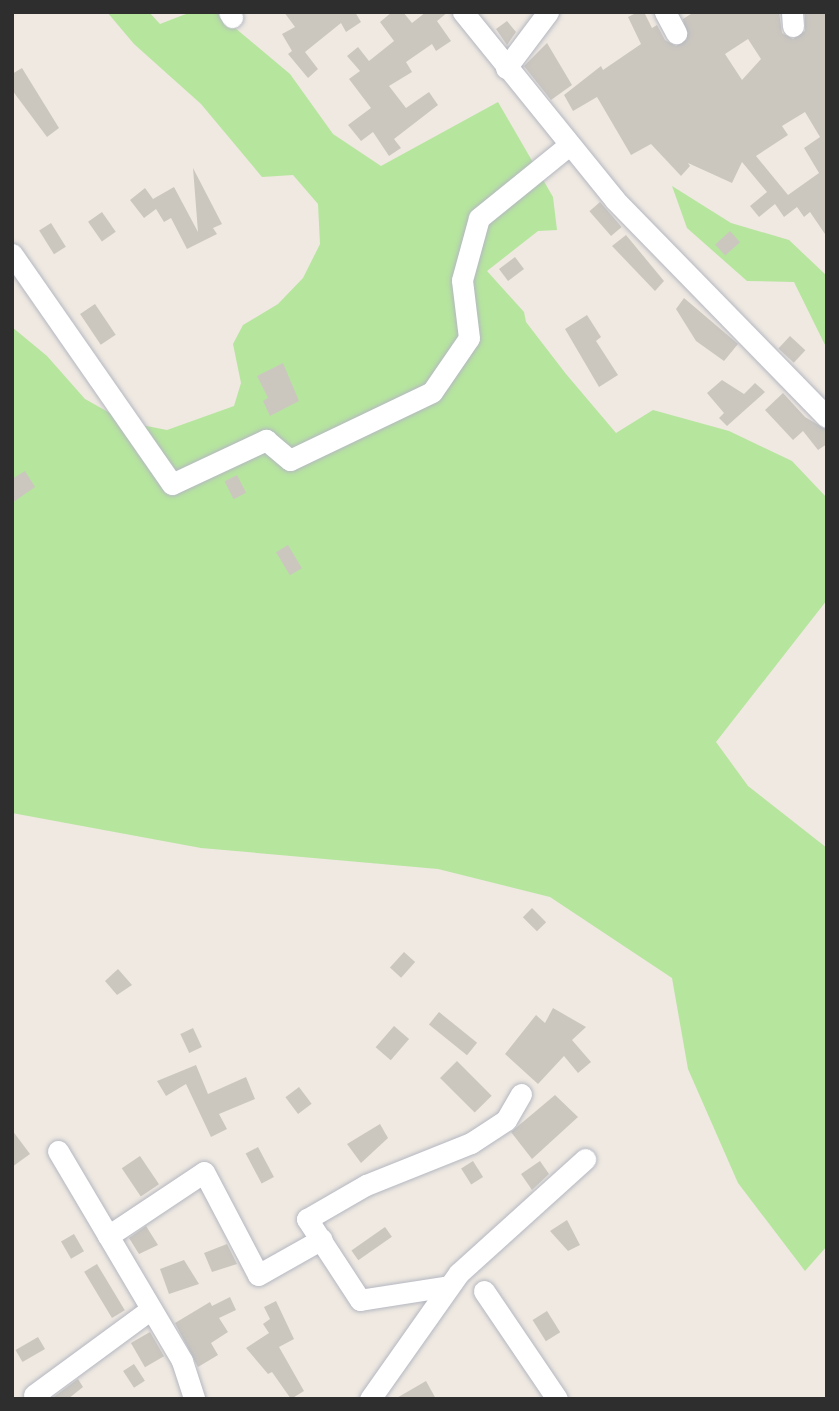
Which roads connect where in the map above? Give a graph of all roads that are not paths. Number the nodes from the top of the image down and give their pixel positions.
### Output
1 (463, 12) edge
2 (548, 12) edge
3 (665, 12) edge
4 (676, 33) dead end
5 (506, 68) junction
6 (569, 145) junction
7 (12, 254) edge
8 (827, 417) edge
9 (521, 1094) dead end
10 (58, 1151) dead end
11 (585, 1159) dead end
12 (108, 1236) junction
13 (322, 1239) junction
14 (449, 1286) junction
15 (484, 1291) dead end
16 (151, 1309) junction
17 (34, 1395) dead end
18 (194, 1399) edge
19 (370, 1399) edge
20 (557, 1399) edge

1 - 5 street
2 - 5 street
3 - 4 street
5 - 6 street
6 - 7 street
6 - 8 street
9 - 13 street
10 - 12 street
11 - 14 street
12 - 13 street
12 - 16 street
13 - 14 street
14 - 19 street
15 - 20 street
16 - 17 street
16 - 18 street

